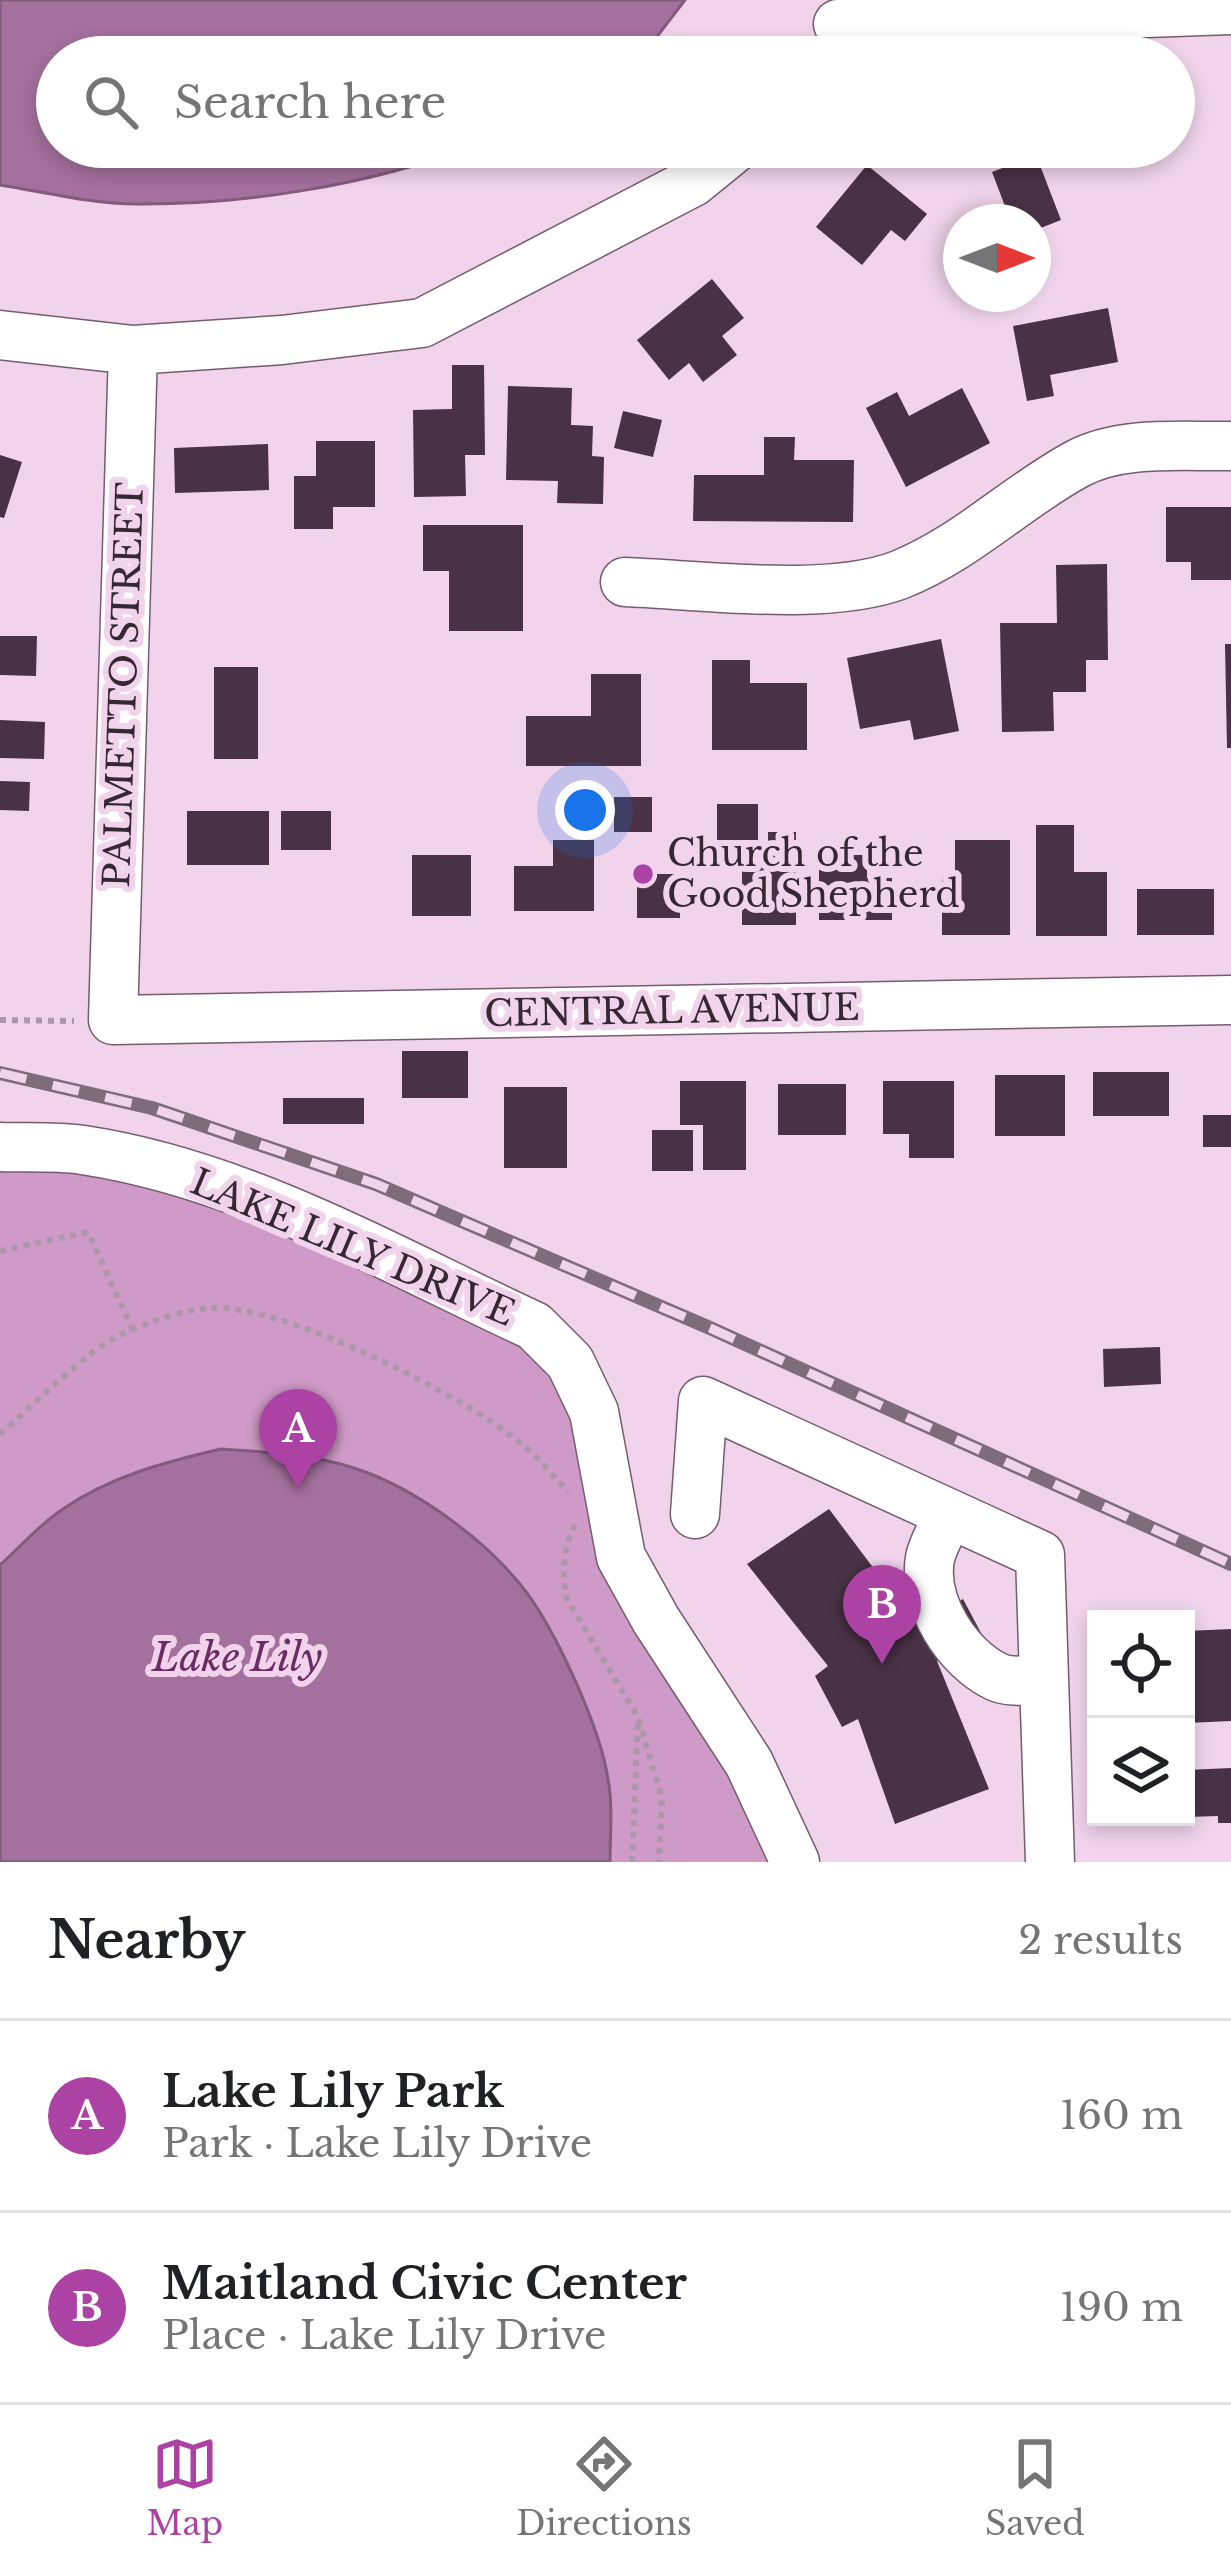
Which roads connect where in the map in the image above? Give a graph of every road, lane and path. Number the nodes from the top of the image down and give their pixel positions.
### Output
1 (1231, 10) edge
2 (834, 27) edge
3 (710, 168) edge
4 (0, 335) edge
5 (133, 350) junction
6 (1231, 446) edge
7 (625, 582) dead end
8 (1231, 1000) edge
9 (0, 1020) edge
10 (113, 1020) junction
11 (0, 1147) edge
12 (0, 1251) edge
13 (133, 1330) junction
14 (0, 1434) edge
15 (568, 1492) dead end
16 (695, 1514) dead end
17 (949, 1514) junction
18 (576, 1522) dead end
19 (1044, 1680) junction
20 (638, 1717) junction
21 (632, 1862) edge
22 (659, 1862) edge
23 (795, 1862) edge
24 (1051, 1862) edge

1 - 2 street
3 - 5 street
4 - 5 street
5 - 10 street, PALMETTO STREET
6 - 7 street
8 - 10 street, CENTRAL AVENUE
9 - 10 path
11 - 23 street, LAKE LILY DRIVE
12 - 13 path
13 - 14 path
13 - 15 path
16 - 17 street
17 - 19 street
17 - 19 street
18 - 20 path
19 - 24 street
20 - 21 path
20 - 22 path

